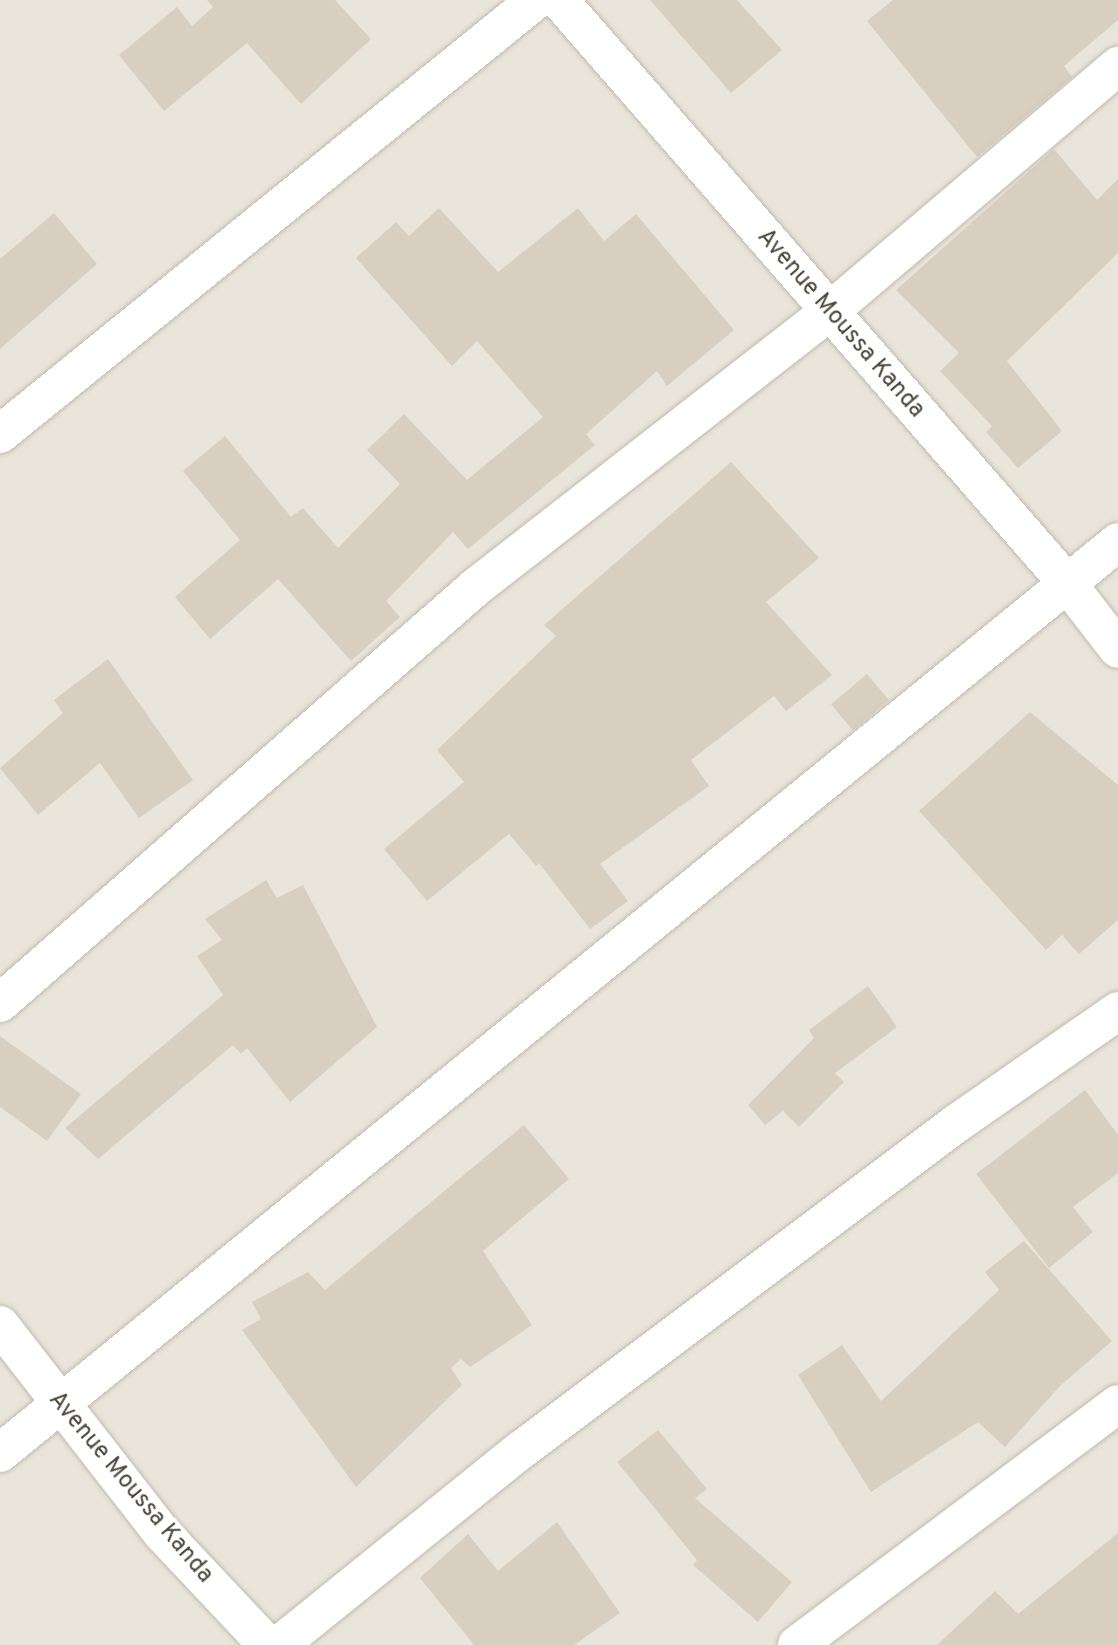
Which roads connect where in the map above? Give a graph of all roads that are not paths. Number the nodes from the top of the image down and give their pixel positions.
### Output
1 (536, 0) edge
2 (559, 0) edge
3 (1118, 66) edge
4 (830, 312) junction
5 (0, 434) edge
6 (1118, 542) edge
7 (1067, 583) junction
8 (1118, 649) edge
9 (0, 1003) edge
10 (1118, 1011) edge
11 (0, 1325) edge
12 (1118, 1404) edge
13 (62, 1407) junction
14 (0, 1453) edge
15 (267, 1645) edge
16 (279, 1645) edge
17 (797, 1645) edge

1 - 5 street
2 - 4 street, Avenue Moussa Kanda
3 - 4 street
4 - 7 street, Avenue Moussa Kanda
4 - 9 street
6 - 7 street
7 - 8 street, Avenue Moussa Kanda
7 - 13 street
10 - 16 street
11 - 13 street, Avenue Moussa Kanda
12 - 17 street
13 - 14 street
13 - 15 street, Avenue Moussa Kanda

